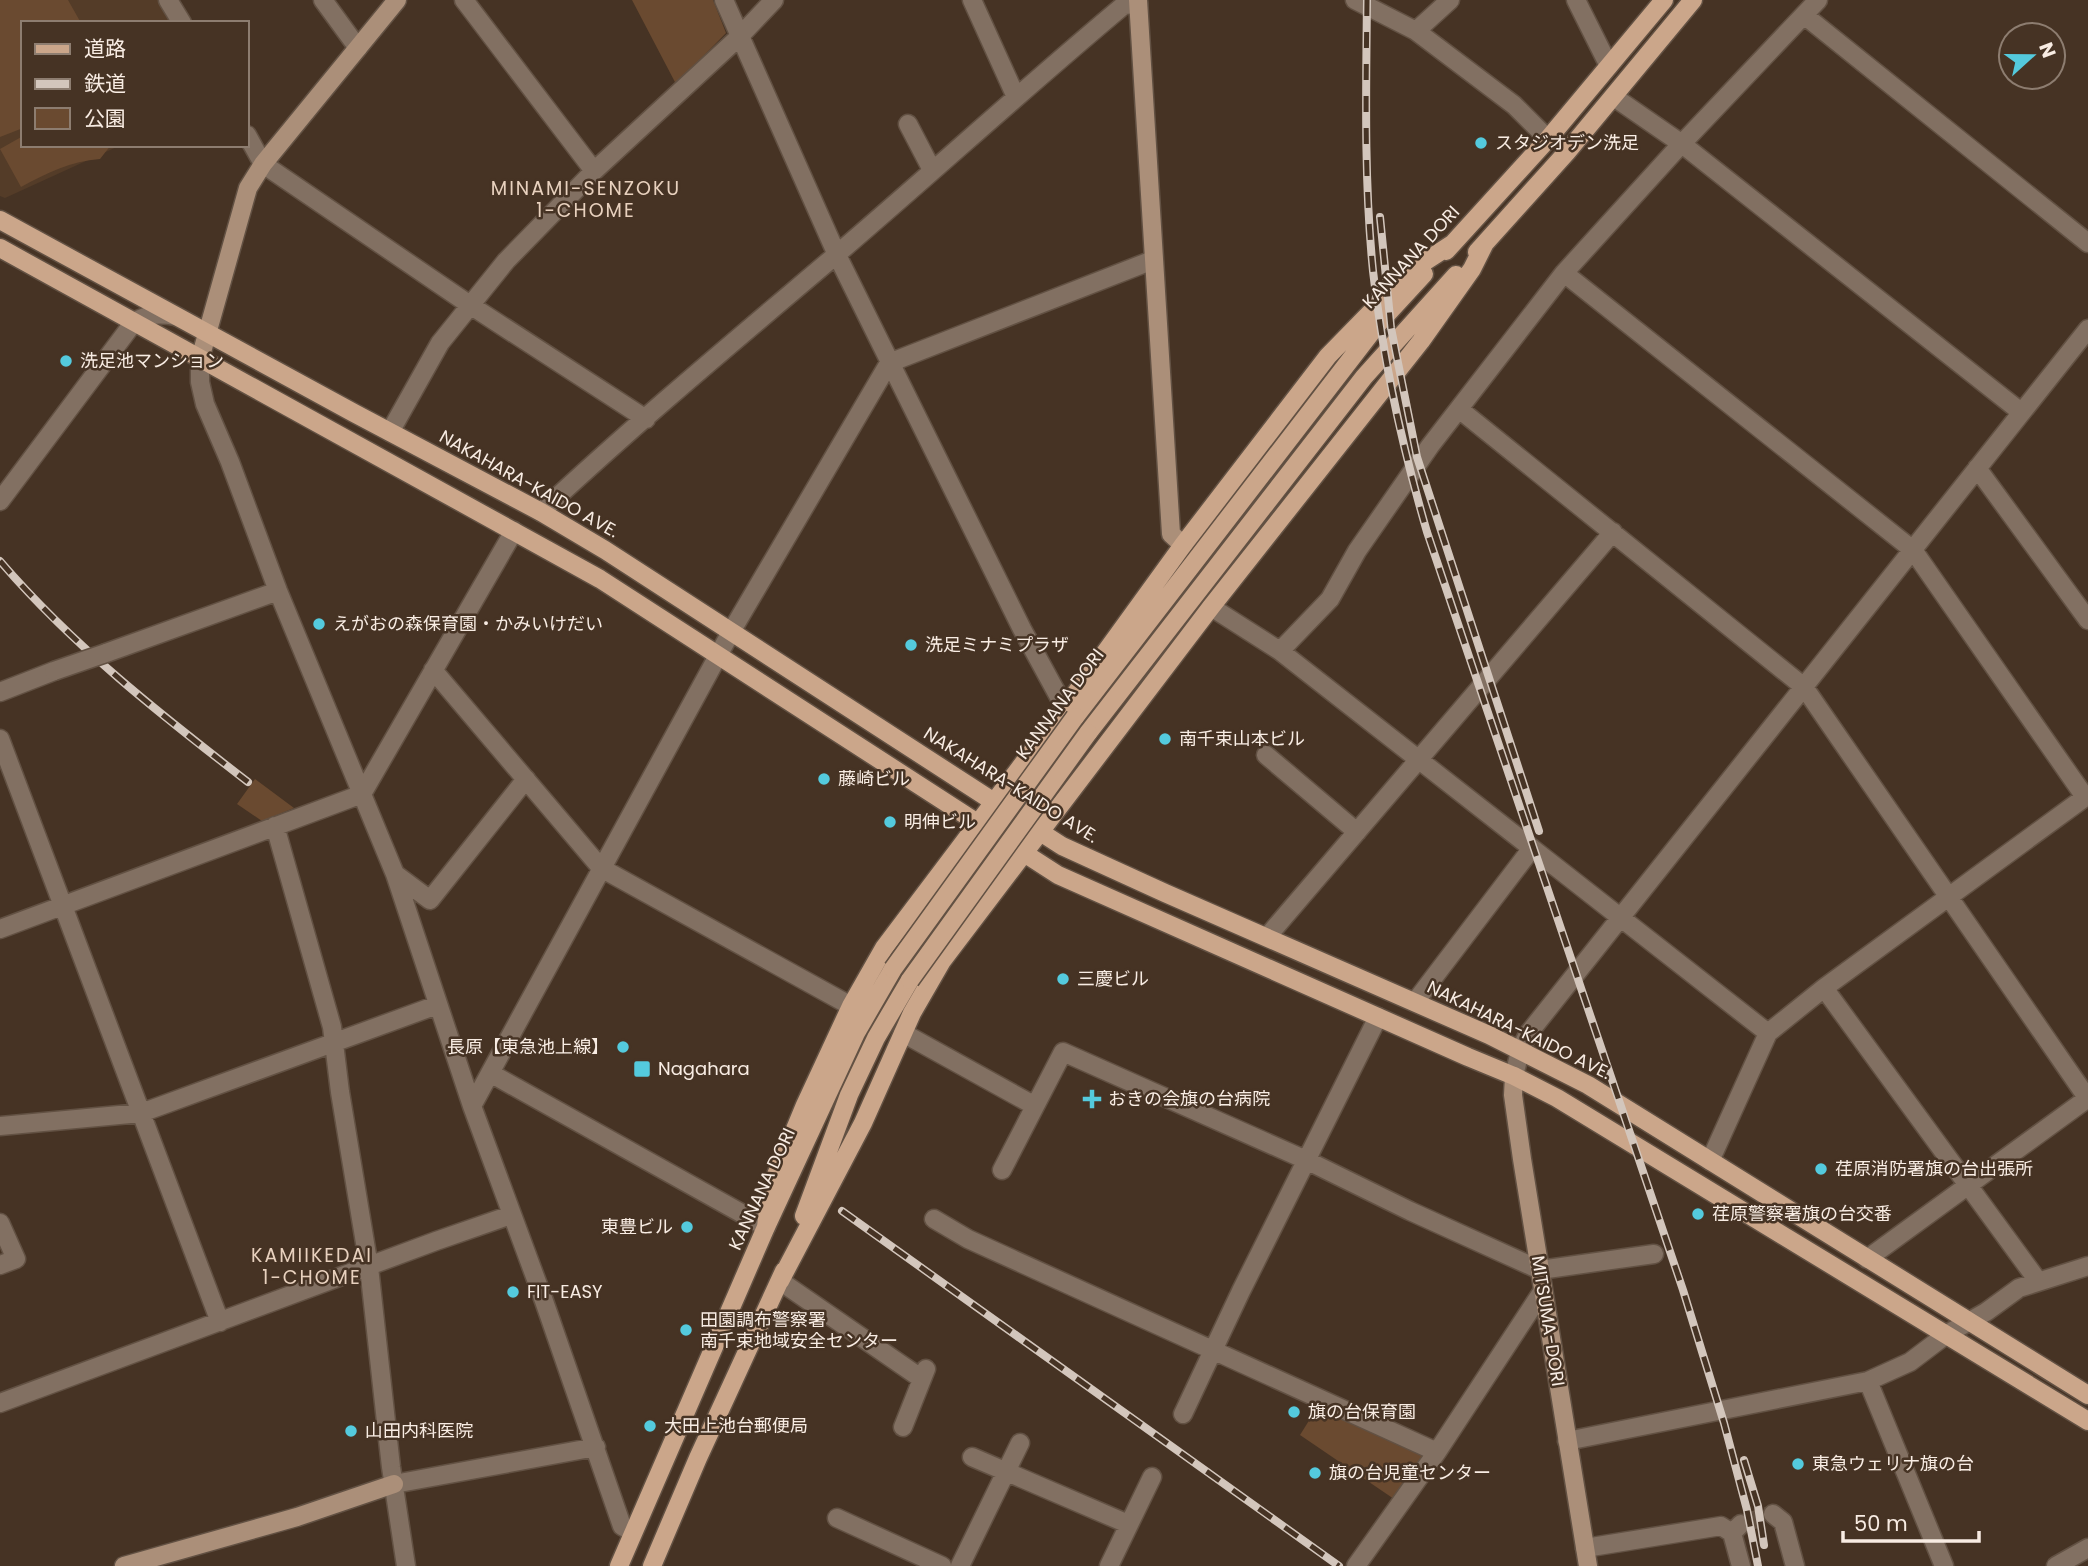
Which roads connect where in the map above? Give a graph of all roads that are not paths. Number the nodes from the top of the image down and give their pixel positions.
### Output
1 (168, 0) edge
2 (323, 0) edge
3 (397, 0) edge
4 (464, 0) edge
5 (724, 0) edge
6 (774, 0) edge
7 (972, 0) edge
8 (1355, 0) edge
9 (1450, 0) edge
10 (1576, 0) edge
11 (1664, 0) edge
12 (1693, 0) edge
13 (1818, 0) edge
14 (1138, 2) edge
15 (1804, 15) junction
16 (181, 21) edge
17 (1416, 31) junction
18 (739, 37) junction
19 (358, 48) junction
20 (1609, 66) junction
21 (1016, 97) junction
22 (1614, 97) junction
23 (908, 124) dead end
24 (248, 137) edge
25 (1548, 139) junction
26 (1682, 144) junction
27 (264, 164) junction
28 (932, 170) junction
29 (594, 172) junction
30 (0, 220) edge
31 (1485, 243) junction
32 (2088, 243) edge
33 (1452, 244) junction
34 (0, 247) edge
35 (836, 255) junction
36 (1153, 260) junction
37 (1564, 273) junction
38 (470, 305) junction
39 (175, 316) junction
40 (134, 321) junction
41 (2088, 328) edge
42 (209, 333) junction
43 (200, 359) junction
44 (889, 363) junction
45 (1459, 408) junction
46 (2021, 412) junction
47 (646, 419) junction
48 (390, 432) junction
49 (1977, 468) junction
50 (0, 500) edge
51 (541, 512) junction
52 (514, 531) junction
53 (1613, 532) junction
54 (1182, 545) junction
55 (1913, 550) junction
56 (278, 591) junction
57 (1211, 607) junction
58 (2085, 608) edge
59 (732, 632) junction
60 (1280, 650) junction
61 (718, 657) junction
62 (433, 670) junction
63 (1804, 687) junction
64 (0, 692) edge
65 (1070, 713) junction
66 (0, 739) edge
67 (1266, 755) dead end
68 (1419, 759) junction
69 (526, 779) junction
70 (362, 794) junction
71 (2087, 796) edge
72 (993, 802) junction
73 (978, 823) junction
74 (275, 826) junction
75 (1041, 831) junction
76 (1357, 832) junction
77 (1532, 848) junction
78 (1024, 853) junction
79 (601, 868) junction
80 (395, 874) junction
81 (1949, 897) junction
82 (63, 906) junction
83 (1621, 917) junction
84 (0, 929) edge
85 (1267, 937) junction
86 (1824, 988) junction
87 (1415, 1002) junction
88 (437, 1005) junction
89 (851, 1006) junction
90 (1378, 1017) junction
91 (903, 1033) junction
92 (1768, 1033) junction
93 (335, 1042) junction
94 (1520, 1051) junction
95 (490, 1073) junction
96 (1514, 1076) junction
97 (2088, 1099) edge
98 (472, 1106) junction
99 (1035, 1106) junction
100 (141, 1113) junction
101 (0, 1126) edge
102 (1306, 1160) junction
103 (1710, 1161) junction
104 (1002, 1170) dead end
105 (1968, 1184) junction
106 (511, 1215) junction
107 (934, 1219) dead end
108 (0, 1223) edge
109 (766, 1227) junction
110 (1654, 1254) dead end
111 (1867, 1259) junction
112 (0, 1265) edge
113 (2088, 1266) edge
114 (369, 1267) junction
115 (1539, 1270) junction
116 (780, 1281) junction
117 (2038, 1281) junction
118 (1542, 1292) junction
119 (220, 1322) junction
120 (1970, 1322) junction
121 (1947, 1334) junction
122 (1213, 1350) junction
123 (1868, 1381) junction
124 (2088, 1395) edge
125 (0, 1403) edge
126 (1183, 1414) dead end
127 (2088, 1421) edge
128 (903, 1427) dead end
129 (1567, 1441) junction
130 (1020, 1443) dead end
131 (596, 1447) junction
132 (1437, 1452) junction
133 (972, 1457) dead end
134 (1007, 1471) junction
135 (1152, 1476) dead end
136 (394, 1484) junction
137 (1773, 1514) dead end
138 (837, 1518) dead end
139 (1128, 1524) junction
140 (633, 1532) junction
141 (1585, 1548) junction
142 (2088, 1548) edge
143 (132, 1565) edge
144 (406, 1566) edge
145 (619, 1566) edge
146 (652, 1566) edge
147 (943, 1566) edge
148 (960, 1566) edge
149 (1109, 1566) edge
150 (1356, 1566) edge
151 (1588, 1566) edge
152 (1741, 1566) edge
153 (1795, 1566) edge
154 (1944, 1566) edge
155 (2056, 1566) edge

1 - 16 street
2 - 19 street
3 - 19 street
4 - 29 street
5 - 18 street
6 - 18 street
7 - 21 street
8 - 17 street
9 - 17 street
10 - 20 street
11 - 20 main road, KANNANA DORI
12 - 22 main road
13 - 15 street
14 - 21 street
14 - 36 street
15 - 26 street
15 - 32 street
17 - 25 street
18 - 29 street
18 - 35 street
19 - 27 street
20 - 25 main road, KANNANA DORI
21 - 28 street
22 - 26 street
22 - 31 main road
23 - 28 street
24 - 27 street
25 - 33 main road, KANNANA DORI
26 - 37 street
26 - 46 street
27 - 38 street
27 - 42 street
28 - 35 street
29 - 38 street
30 - 39 main road, NAKAHARA-KAIDO AVE.
31 - 57 main road
31 - 116 main road, bridge
33 - 54 main road
33 - 65 main road, KANNANA DORI
34 - 40 main road
35 - 44 street
35 - 47 street
36 - 44 street
36 - 54 street
37 - 45 street
37 - 55 street
38 - 47 street
38 - 48 street
39 - 40 street
39 - 42 main road, NAKAHARA-KAIDO AVE.
40 - 43 main road
40 - 50 street
41 - 46 street
42 - 43 street
42 - 48 main road, NAKAHARA-KAIDO AVE.
43 - 52 main road
43 - 56 street
44 - 59 street
44 - 65 street
45 - 53 street
45 - 60 street
46 - 49 street
47 - 51 street
48 - 51 main road, NAKAHARA-KAIDO AVE.
49 - 55 street
49 - 58 street
51 - 59 main road, NAKAHARA-KAIDO AVE.
52 - 61 main road
52 - 62 street
53 - 63 street
53 - 68 street
54 - 65 main road
55 - 63 street
55 - 71 street
56 - 64 street, bridge
56 - 70 street
57 - 60 street
57 - 75 main road
59 - 61 street
59 - 72 main road, NAKAHARA-KAIDO AVE.
60 - 68 street
61 - 73 main road
61 - 79 street
62 - 69 street
62 - 70 street
63 - 81 street
63 - 83 street
65 - 72 main road
65 - 109 main road, KANNANA DORI, bridge
66 - 82 street
67 - 76 street
68 - 76 street
68 - 77 street
69 - 79 street
69 - 80 street
70 - 74 street
70 - 80 street
71 - 81 street
72 - 73 main road
72 - 75 main road, NAKAHARA-KAIDO AVE.
73 - 78 main road
73 - 89 main road
74 - 82 street
74 - 93 street
75 - 78 main road
75 - 85 main road, NAKAHARA-KAIDO AVE.
76 - 85 street
77 - 83 street
77 - 87 street
78 - 90 main road
78 - 91 main road
79 - 89 street
79 - 95 street
80 - 88 street
81 - 86 street
81 - 97 street
82 - 84 street
82 - 100 street
83 - 92 street
83 - 94 street
85 - 87 main road, NAKAHARA-KAIDO AVE.
86 - 92 street
86 - 105 street
87 - 94 main road, NAKAHARA-KAIDO AVE.
88 - 93 street
88 - 98 street
89 - 109 main road
90 - 96 main road
90 - 102 street
91 - 99 street
91 - 116 main road
92 - 103 street
93 - 100 street
93 - 114 street
94 - 96 street
94 - 103 main road, NAKAHARA-KAIDO AVE.
95 - 98 street
95 - 109 street
96 - 115 street, MITSUMA-DORI
96 - 121 main road
97 - 105 street
98 - 106 street
99 - 102 street
99 - 104 street
100 - 101 street
100 - 119 street
102 - 115 street
102 - 122 street
103 - 111 main road, NAKAHARA-KAIDO AVE.
105 - 111 street
105 - 117 street
106 - 114 street
106 - 131 street
107 - 122 street
108 - 112 street
109 - 140 main road, KANNANA DORI
110 - 115 street
111 - 120 main road, NAKAHARA-KAIDO AVE.
113 - 117 street
114 - 119 street
114 - 136 street
115 - 118 street, MITSUMA-DORI
116 - 128 street
116 - 146 main road
117 - 120 street
118 - 129 street, MITSUMA-DORI
118 - 132 street
119 - 125 street
120 - 121 street
120 - 124 main road, NAKAHARA-KAIDO AVE.
121 - 123 street
121 - 127 main road
122 - 126 street
122 - 132 street
123 - 129 street
123 - 154 street
129 - 141 street, MITSUMA-DORI
130 - 134 street
131 - 136 street
131 - 140 street
132 - 150 street
133 - 134 street
134 - 139 street
134 - 148 street
135 - 139 street
136 - 143 street
136 - 144 street
137 - 153 street
138 - 147 street
139 - 149 street
140 - 145 main road, KANNANA DORI
141 - 151 street, MITSUMA-DORI
141 - 152 street
142 - 155 street

